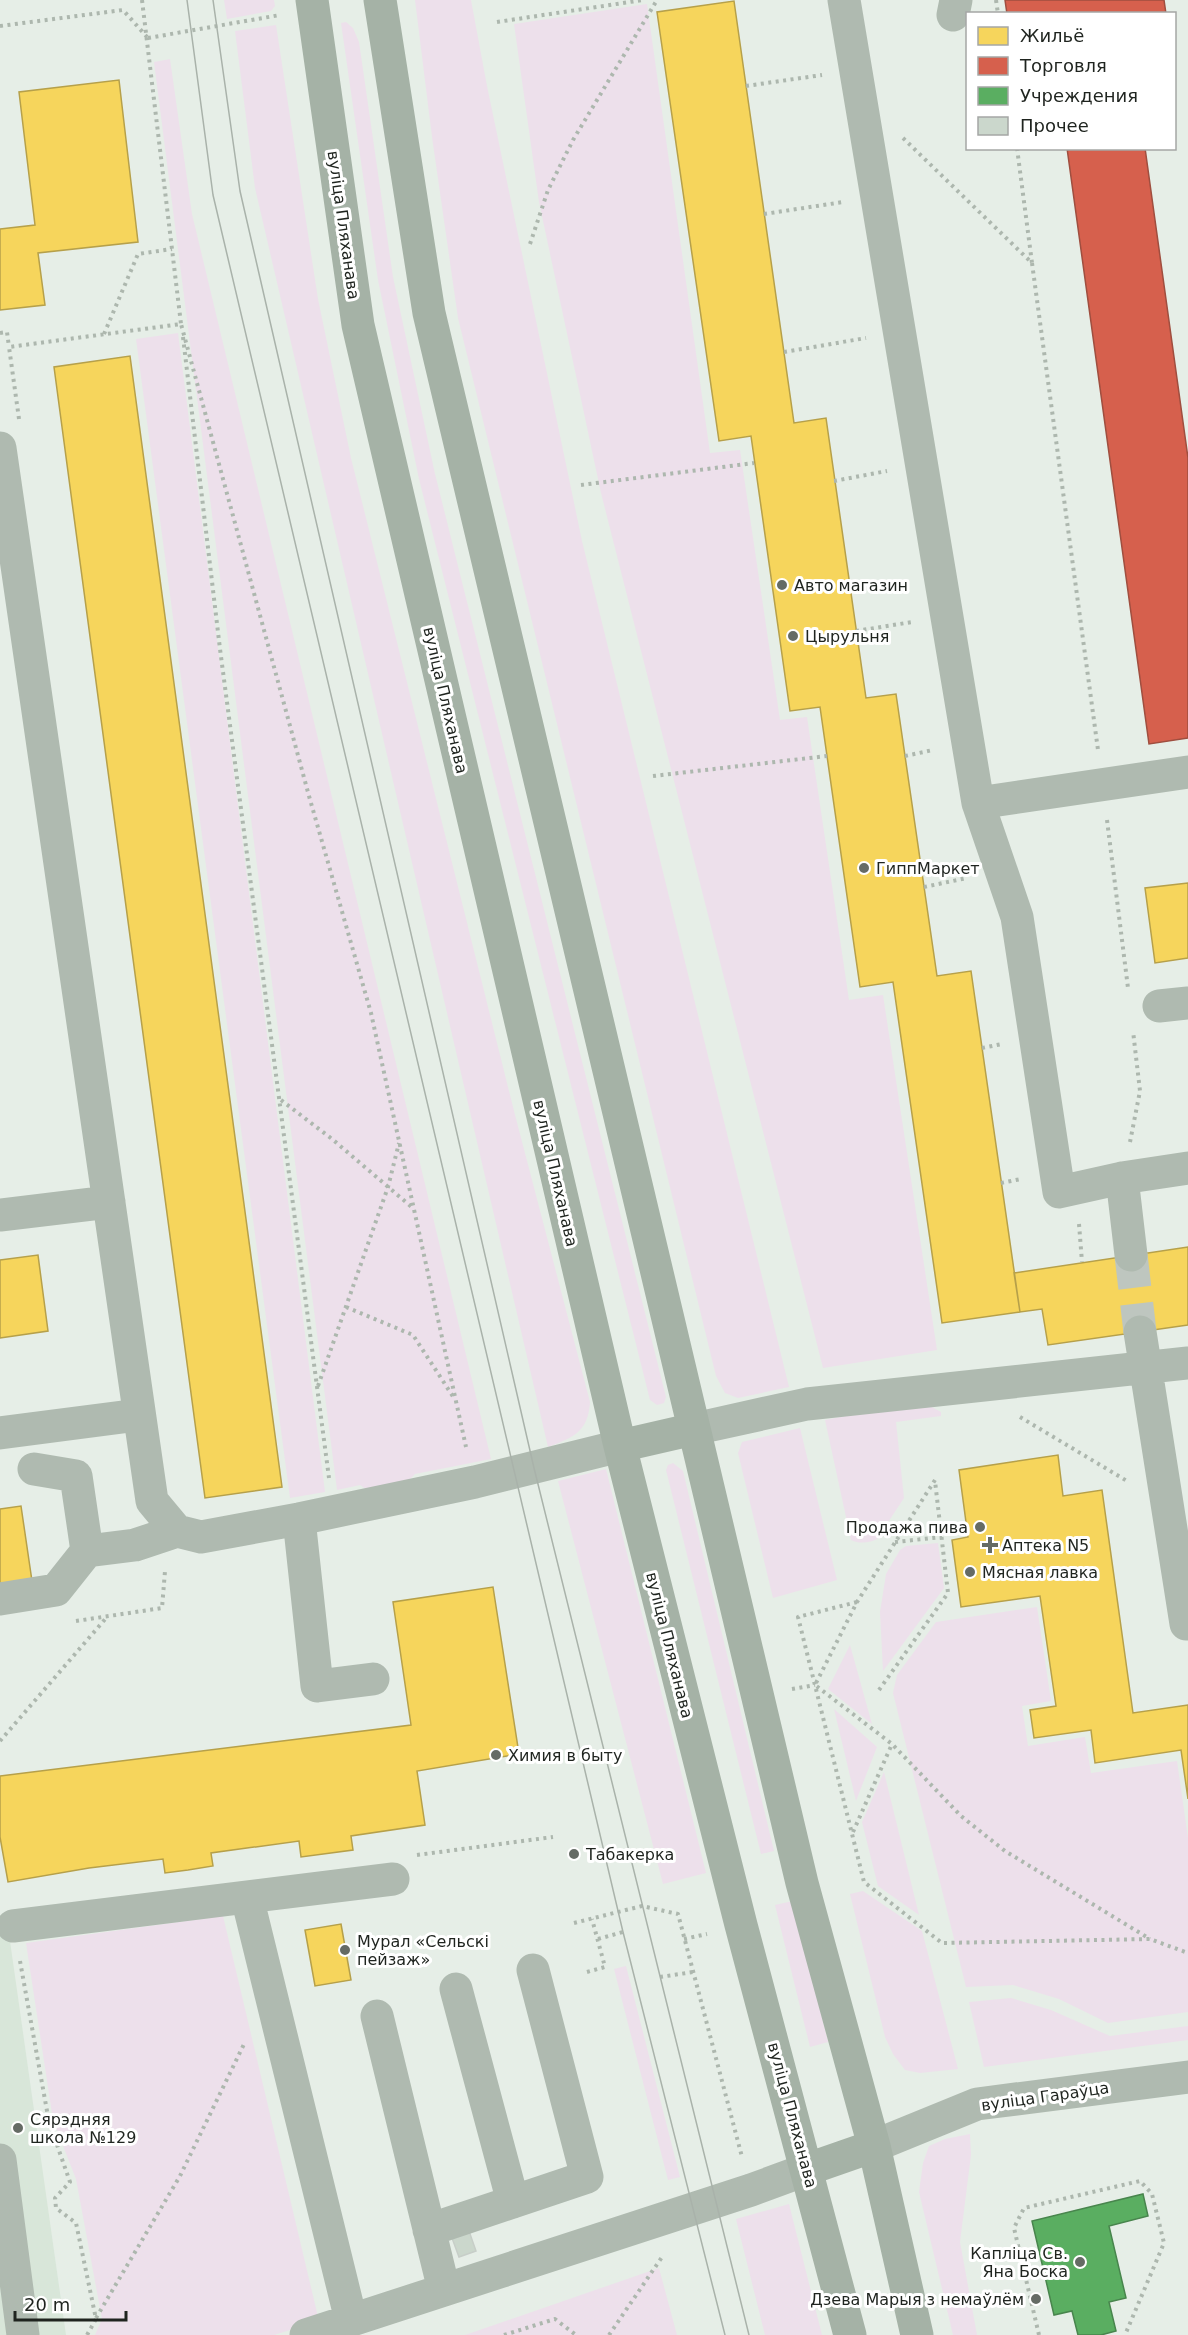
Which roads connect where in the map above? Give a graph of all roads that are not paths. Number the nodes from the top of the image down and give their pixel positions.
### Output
1 (380, 0) edge
2 (844, 0) edge
3 (313, 4) edge
4 (10, 439) edge
5 (1188, 772) edge
6 (978, 803) junction
7 (1188, 1168) edge
8 (1122, 1178) junction
9 (109, 1202) junction
10 (0, 1215) edge
11 (1131, 1255) tunnel mouth
12 (1140, 1332) tunnel mouth
13 (1188, 1363) edge
14 (1145, 1369) junction
15 (138, 1415) junction
16 (693, 1429) junction
17 (0, 1433) edge
18 (620, 1446) junction
19 (34, 1469) dead end
20 (298, 1519) junction
21 (177, 1530) junction
22 (87, 1551) junction
23 (0, 1599) edge
24 (1188, 1624) edge
25 (373, 1680) dead end
26 (393, 1879) dead end
27 (247, 1897) junction
28 (13, 1926) road end
29 (533, 1970) dead end
30 (456, 1989) dead end
31 (377, 2016) dead end
32 (1188, 2078) edge
33 (874, 2146) junction
34 (0, 2160) edge
35 (808, 2169) junction
36 (513, 2202) junction
37 (429, 2230) junction
38 (444, 2290) junction
39 (351, 2320) junction
40 (23, 2335) edge
41 (306, 2335) edge
42 (850, 2335) edge
43 (918, 2335) edge

1 - 16 main road
2 - 6 street
3 - 18 main road, вуліца Пляханава
4 - 9 street
5 - 6 street
6 - 8 street
7 - 8 street
8 - 11 street
9 - 10 street
9 - 15 street
12 - 14 street
13 - 14 street
14 - 16 street
14 - 24 street
15 - 17 street
15 - 21 street
16 - 18 main road
16 - 33 main road
18 - 20 street
18 - 35 main road, вуліца Пляханава
19 - 22 street
20 - 21 street
20 - 25 street
21 - 22 street
22 - 23 street
26 - 27 street
27 - 28 street
27 - 39 street
29 - 36 street
30 - 36 street
31 - 37 street
32 - 33 street, вуліца Гараўца
33 - 35 main road
33 - 43 main road
34 - 40 street
35 - 38 street
35 - 42 main road, вуліца Пляханава
36 - 37 street
37 - 38 street
38 - 39 street
39 - 41 street

